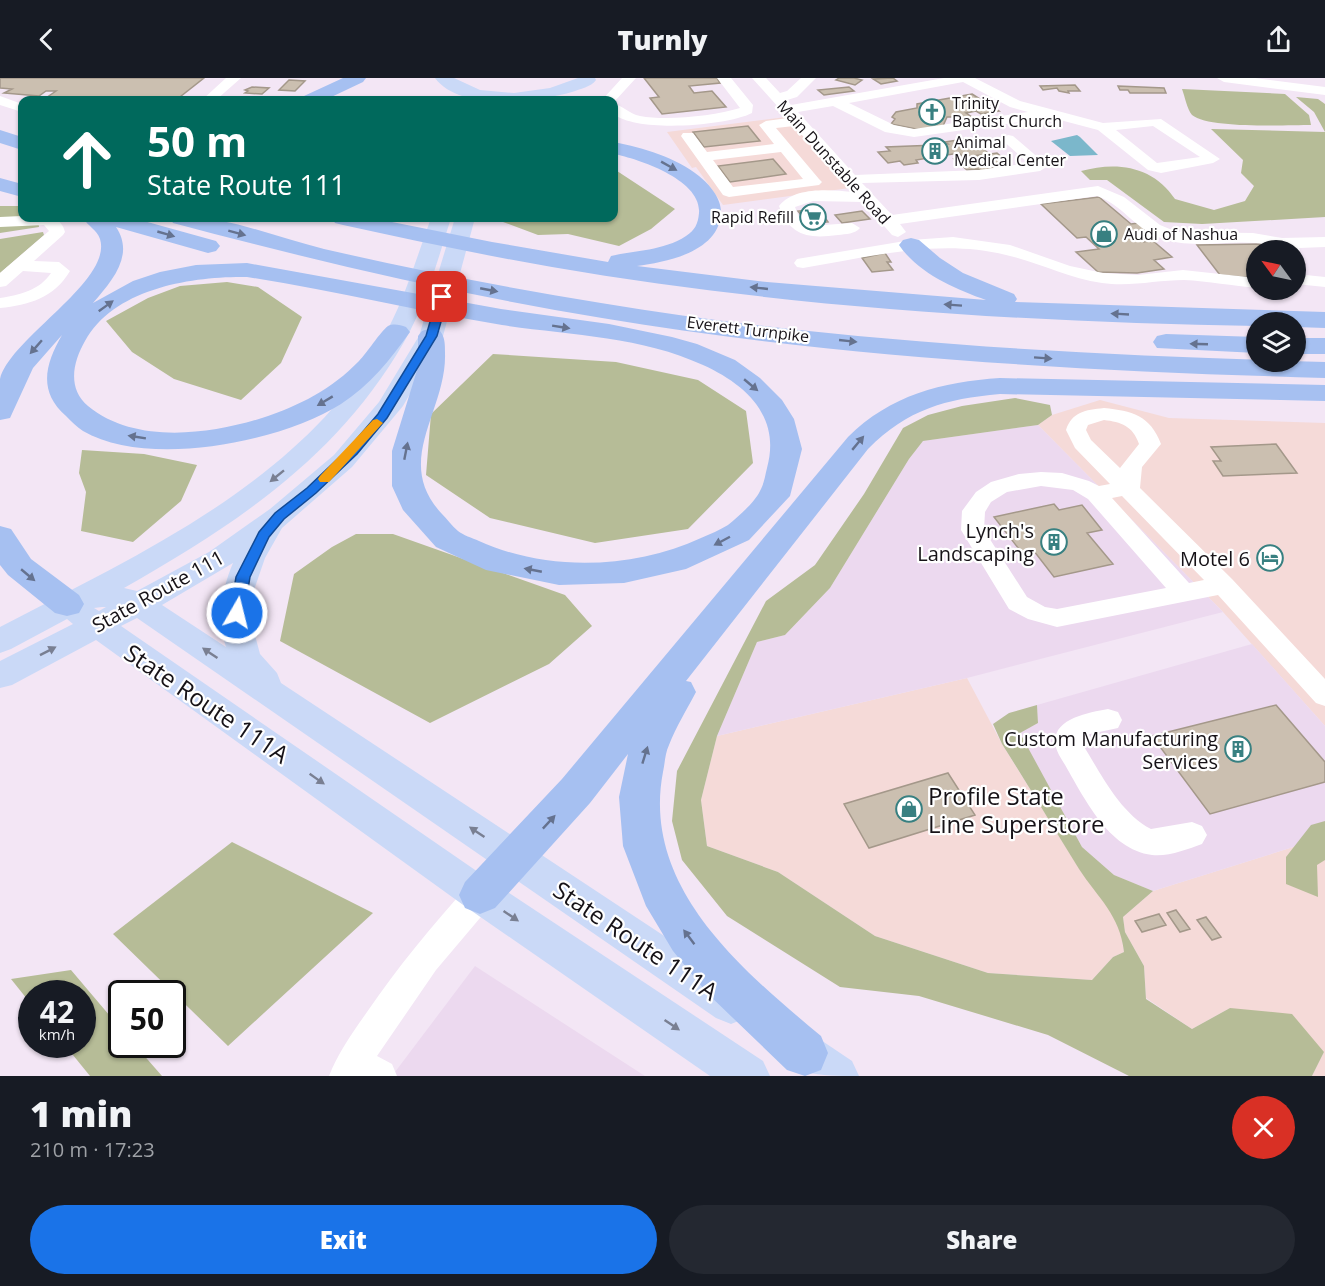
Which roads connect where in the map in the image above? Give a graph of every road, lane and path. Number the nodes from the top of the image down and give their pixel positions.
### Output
1 (234, 78) edge
2 (357, 78) edge
3 (441, 78) edge
4 (629, 78) edge
5 (724, 78) edge
6 (759, 78) edge
7 (809, 78) edge
8 (966, 78) edge
9 (1224, 78) edge
10 (590, 79) edge
11 (942, 80) edge
12 (1295, 82) edge
13 (1325, 91) edge
14 (213, 96) edge
15 (319, 96) edge
16 (450, 96) edge
17 (498, 96) edge
18 (514, 96) edge
19 (559, 96) edge
20 (612, 96) edge
21 (0, 100) edge
22 (836, 102) junction
23 (18, 107) edge
24 (788, 110) junction
25 (618, 112) edge
26 (1042, 112) junction
27 (0, 116) edge
28 (18, 122) edge
29 (1103, 127) junction
30 (0, 136) edge
31 (688, 136) dead end
32 (1008, 139) dead end
33 (18, 143) edge
34 (819, 146) junction
35 (785, 148) junction
36 (618, 149) edge
37 (703, 157) junction
38 (850, 180) junction
39 (0, 184) edge
40 (18, 190) edge
41 (827, 196) junction
42 (867, 198) junction
43 (0, 222) edge
44 (98, 222) edge
45 (124, 222) edge
46 (196, 222) edge
47 (277, 222) edge
48 (362, 222) edge
49 (440, 222) edge
50 (464, 222) edge
51 (889, 222) junction
52 (52, 223) junction
53 (852, 228) junction
54 (0, 236) edge
55 (1264, 240) edge
56 (1325, 242) edge
57 (1306, 244) edge
58 (911, 245) junction
59 (488, 248) junction
60 (803, 263) dead end
61 (19, 266) junction
62 (1306, 280) edge
63 (0, 282) edge
64 (1246, 282) edge
65 (1325, 282) edge
66 (421, 302) junction
67 (0, 303) edge
68 (1075, 312) junction
69 (1325, 320) edge
70 (398, 332) junction
71 (431, 336) junction
72 (641, 339) junction
73 (1246, 345) edge
74 (1306, 346) edge
75 (1325, 346) edge
76 (1325, 370) edge
77 (1244, 392) junction
78 (1325, 393) edge
79 (0, 412) edge
80 (832, 474) junction
81 (1096, 494) junction
82 (280, 516) junction
83 (0, 537) edge
84 (1223, 585) junction
85 (1185, 594) junction
86 (67, 604) junction
87 (138, 604) junction
88 (96, 626) junction
89 (0, 640) edge
90 (0, 676) edge
91 (1325, 696) edge
92 (293, 709) junction
93 (1107, 720) dead end
94 (1192, 836) dead end
95 (515, 858) junction
96 (480, 895) junction
97 (820, 1065) edge
98 (360, 1072) edge
99 (748, 1076) edge

1 - 14 street
2 - 15 highway
3 - 16 main road
3 - 17 main road
4 - 20 street
5 - 25 street
6 - 24 street, Main Dunstable Road
7 - 24 street
8 - 11 street
8 - 26 street
9 - 12 street
10 - 18 main road
10 - 19 main road
11 - 22 street
12 - 13 street
21 - 23 street
22 - 24 street
22 - 26 street
24 - 34 street, Main Dunstable Road
24 - 35 street
26 - 29 street
27 - 28 highway
29 - 29 street
30 - 33 highway
31 - 37 street
32 - 38 street
34 - 35 street
34 - 38 street, Main Dunstable Road
35 - 37 street
35 - 37 street
36 -> 59 highway
38 - 42 street, Main Dunstable Road
39 - 40 highway
41 - 42 street
41 - 53 street
41 - 53 street
42 - 51 street, Main Dunstable Road
43 - 52 street
44 -> 79 highway
45 -> 66 highway
46 -> 76 highway, Everett Turnpike
73 -> 47 highway, Everett Turnpike
48 - 59 highway
49 - 70 main road, State Route 111
50 - 71 main road, State Route 111
51 - 53 street
51 - 55 street
51 - 58 street, Main Dunstable Road
52 - 54 street
52 - 61 street
56 - 57 street
58 - 60 street
58 - 64 street
58 - 68 highway
68 -> 59 highway
61 - 63 street
61 - 67 street
62 - 65 street
70 -> 66 highway
66 -> 72 highway
69 -> 68 highway
70 -> 86 main road, State Route 111
72 -> 71 highway
71 - 82 main road, State Route 111
72 - 77 highway
74 - 75 highway
77 - 78 highway
80 -> 77 highway
95 -> 80 highway
97 -> 80 highway
81 - 84 street
81 - 85 street
81 - 85 street
82 - 87 main road, State Route 111
82 - 92 main road
83 -> 86 highway
84 - 85 street
84 - 91 street
86 - 87 main road, State Route 111A
86 - 88 main road, State Route 111A
86 - 89 main road, State Route 111
87 - 88 main road, State Route 111
92 -> 87 main road, State Route 111A
90 -> 88 main road, State Route 111
88 -> 96 main road, State Route 111A
95 -> 92 main road, State Route 111A
93 - 94 street
95 - 96 highway
95 - 97 main road, State Route 111A
96 - 98 street
96 -> 99 main road, State Route 111A

